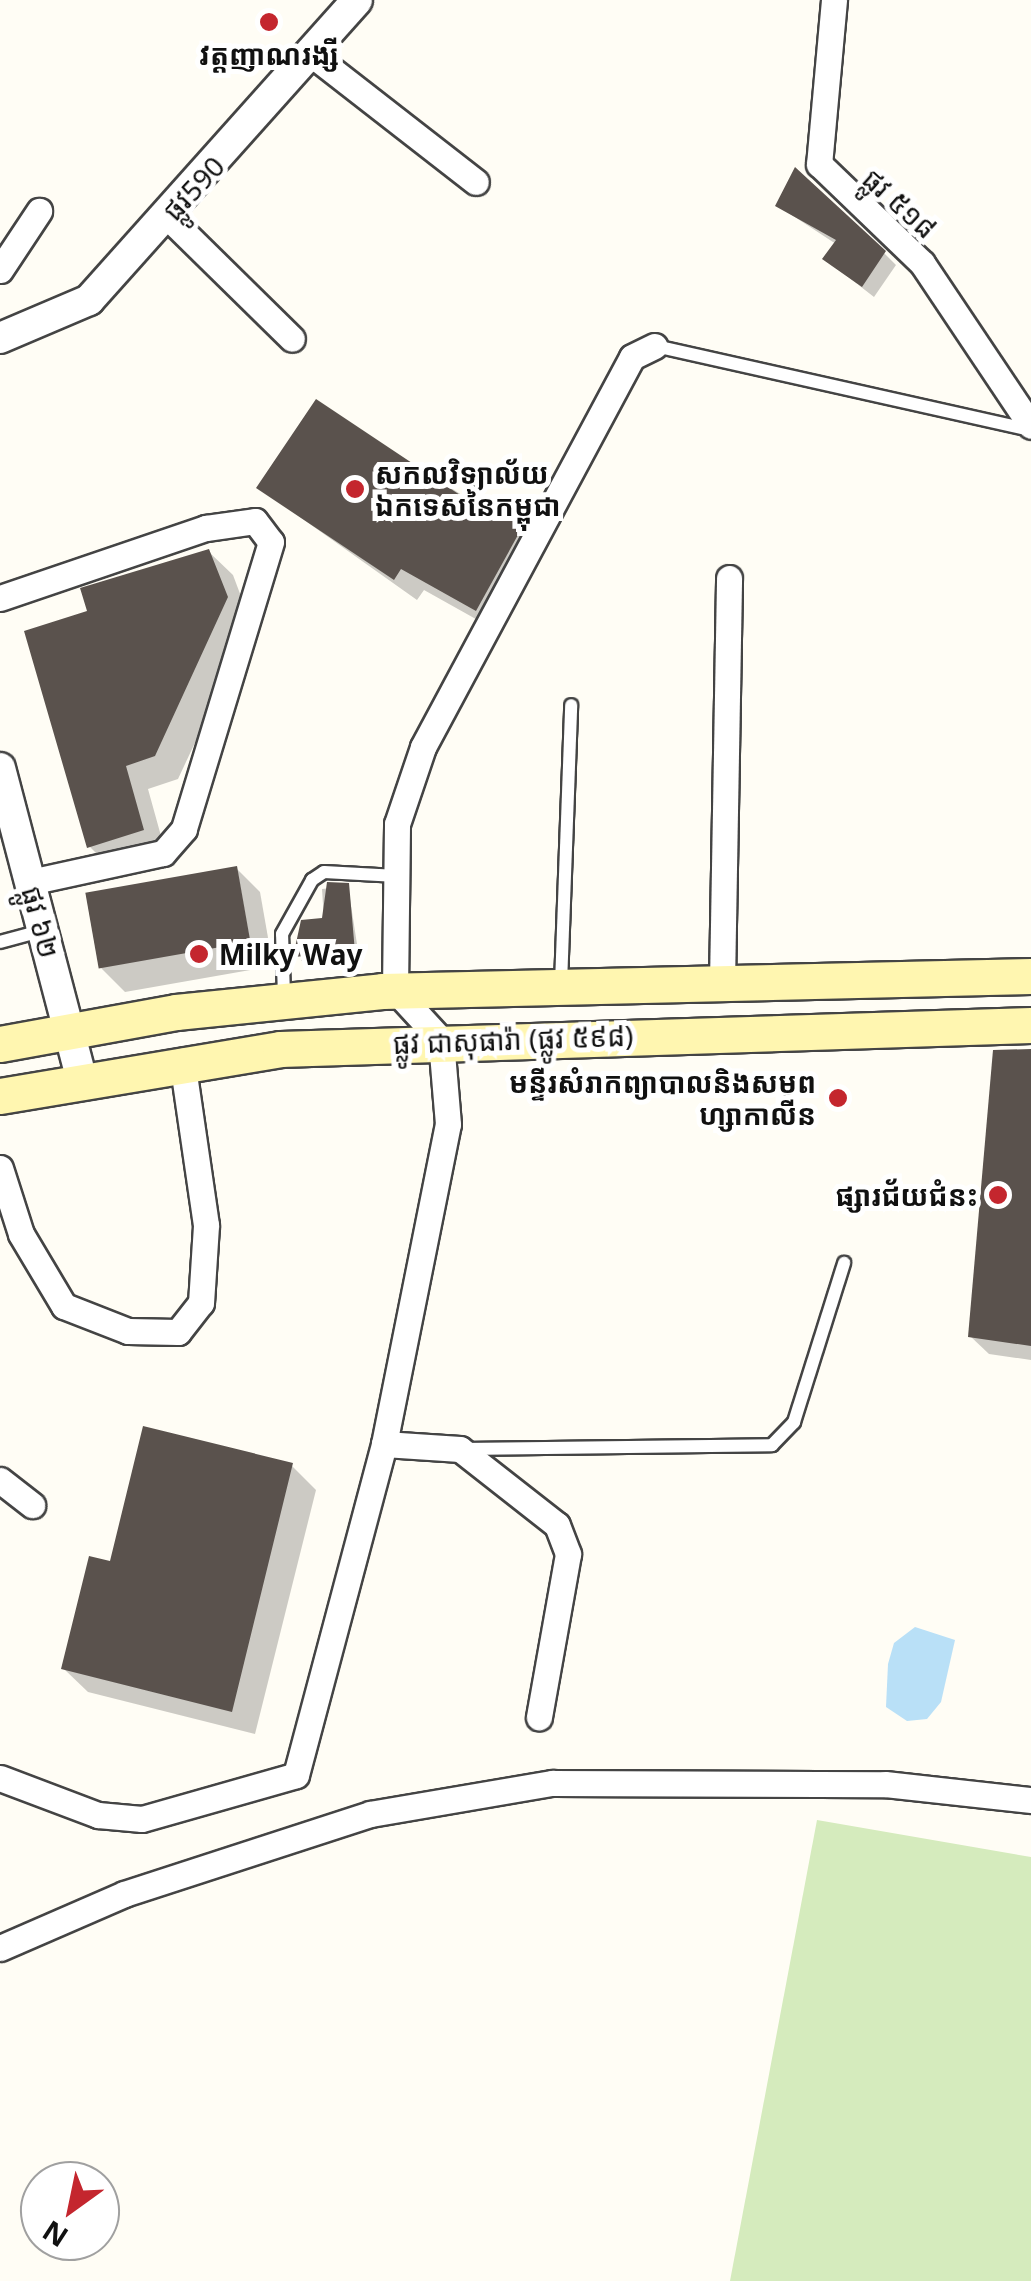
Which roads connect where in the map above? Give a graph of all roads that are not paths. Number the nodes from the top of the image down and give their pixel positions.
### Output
1 (358, 0) edge
2 (834, 0) edge
3 (314, 56) junction
4 (476, 182) dead end
5 (39, 211) dead end
6 (167, 216) junction
7 (0, 270) edge
8 (0, 338) edge
9 (292, 339) dead end
10 (655, 346) joint
11 (1031, 428) edge
12 (729, 578) dead end
13 (0, 598) edge
14 (572, 705) dead end
15 (0, 768) edge
16 (398, 876) junction
17 (30, 882) junction
18 (44, 931) junction
19 (0, 942) edge
20 (1031, 976) edge
21 (722, 983) junction
22 (561, 987) junction
23 (395, 990) junction
24 (284, 999) junction
25 (1031, 1025) edge
26 (70, 1028) junction
27 (441, 1040) junction
28 (0, 1044) edge
29 (182, 1061) junction
30 (81, 1076) junction
31 (0, 1096) edge
32 (0, 1168) edge
33 (844, 1263) dead end
34 (384, 1444) junction
35 (460, 1449) junction
36 (0, 1480) edge
37 (32, 1505) dead end
38 (540, 1717) dead end
39 (0, 1778) edge
40 (1031, 1800) edge
41 (0, 1948) edge

1 - 3 street, ផ្លូវ590
2 - 11 street, ផ្លូវ ៥១៨
3 - 4 street
3 - 6 street, ផ្លូវ590
5 - 7 street
6 - 8 street, ផ្លូវ590
6 - 9 street
10 - 11 lane
10 - 16 street
12 - 21 street
13 - 17 street
14 - 22 lane
15 - 17 street, ផ្លូវ ៦២
16 - 23 street
16 - 24 lane
17 - 18 street, ផ្លូវ ៦២
18 - 19 lane
18 - 26 street, ផ្លូវ ៦២
20 - 21 main road, ផ្លូវ ជាសុផារ៉ា (ផ្លូវ ៥៩៨)
21 - 22 main road, ផ្លូវ ជាសុផារ៉ា (ផ្លូវ ៥៩៨)
22 - 23 main road, ផ្លូវ ជាសុផារ៉ា (ផ្លូវ ៥៩៨)
23 - 24 main road, ផ្លូវ ជាសុផារ៉ា (ផ្លូវ ៥៩៨)
23 - 27 street
24 - 26 main road, ផ្លូវ ជាសុផារ៉ា (ផ្លូវ ៥៩៨)
25 - 27 main road, ផ្លូវ ជាសុផារ៉ា (ផ្លូវ ៥៩៨)
26 - 28 main road, ផ្លូវ ជាសុផារ៉ា (ផ្លូវ ៥៩៨)
26 - 30 street, ផ្លូវ ៦២
27 - 29 main road, ផ្លូវ ជាសុផារ៉ា (ផ្លូវ ៥៩៨)
27 - 34 street
29 - 30 main road, ផ្លូវ ជាសុផារ៉ា (ផ្លូវ ៥៩៨)
29 - 32 street
30 - 31 main road, ផ្លូវ ជាសុផារ៉ា (ផ្លូវ ៥៩៨)
33 - 35 lane
34 - 35 street
34 - 39 street
35 - 38 street
36 - 37 street
40 - 41 street

